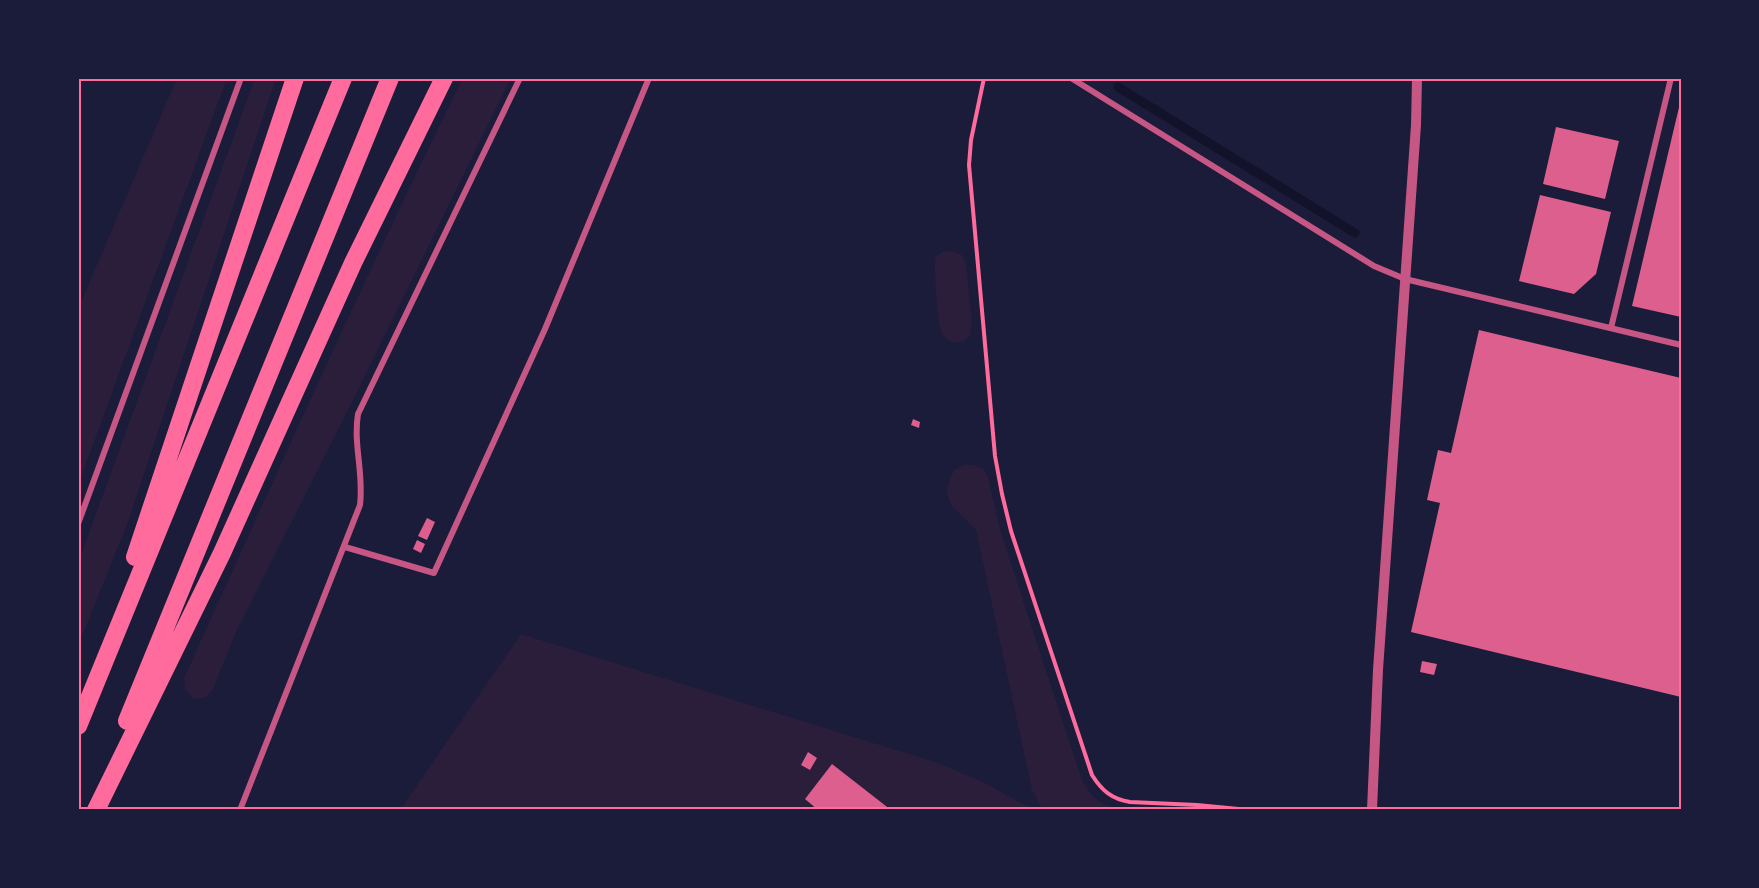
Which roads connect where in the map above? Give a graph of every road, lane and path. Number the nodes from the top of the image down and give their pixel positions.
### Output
1 (241, 78) edge
2 (295, 78) edge
3 (343, 78) edge
4 (390, 78) edge
5 (444, 78) edge
6 (520, 78) edge
7 (649, 78) edge
8 (984, 78) edge
9 (1071, 78) edge
10 (1417, 78) edge
11 (1671, 78) edge
12 (1405, 279) junction
13 (1611, 328) junction
14 (1681, 345) edge
15 (78, 524) edge
16 (345, 547) junction
17 (81, 719) edge
18 (91, 810) edge
19 (96, 810) edge
20 (240, 810) edge
21 (1249, 810) edge
22 (1372, 810) edge

1 - 15 street
2 - 17 highway
3 - 17 highway
4 - 18 highway
5 - 19 highway
6 - 16 street
7 - 16 street
8 - 21 path
9 - 12 street
10 - 12 street
11 - 13 street
12 - 13 street
12 - 22 street
13 - 14 street
16 - 20 street

